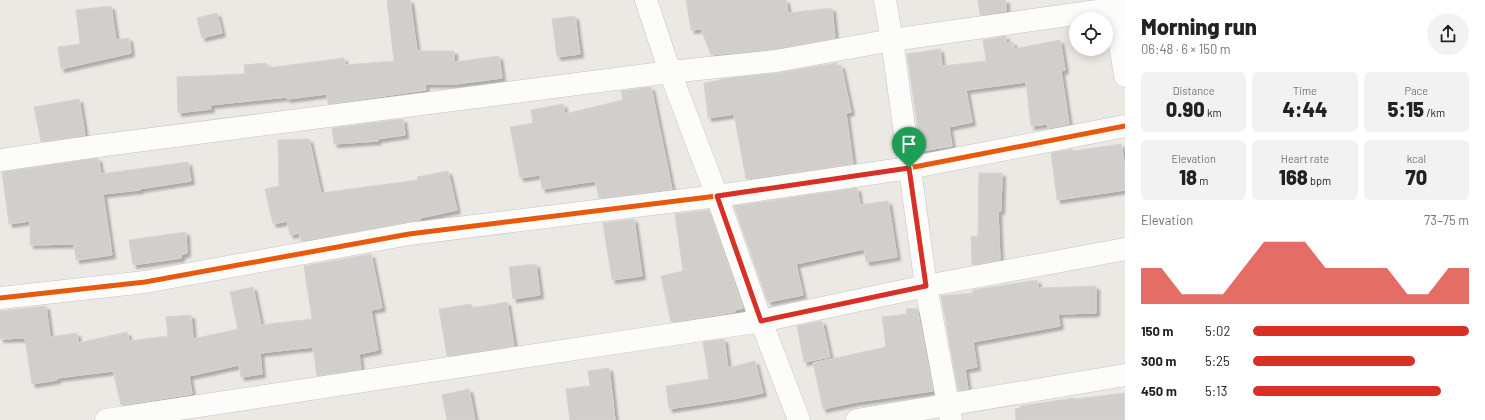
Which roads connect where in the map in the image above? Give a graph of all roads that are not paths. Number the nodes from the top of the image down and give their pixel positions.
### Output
1 (646, 0) edge
2 (885, 0) edge
3 (1118, 5) edge
4 (892, 40) junction
5 (670, 72) junction
6 (1125, 76) edge
7 (1125, 126) edge
8 (0, 160) edge
9 (909, 168) junction
10 (717, 196) junction
11 (1125, 249) edge
12 (926, 286) junction
13 (0, 298) edge
14 (761, 321) junction
15 (1125, 375) edge
16 (950, 412) edge
17 (106, 420) edge
18 (799, 420) edge
19 (857, 420) edge

1 - 5 street
2 - 4 street
3 - 4 street
3 - 6 street
4 - 5 street
4 - 9 street
5 - 8 street
5 - 10 street
7 - 9 street
9 - 10 street
9 - 12 street
10 - 13 street
10 - 14 street
11 - 12 street
12 - 14 street
12 - 16 street
14 - 17 street
14 - 18 street
15 - 16 street
16 - 19 street

